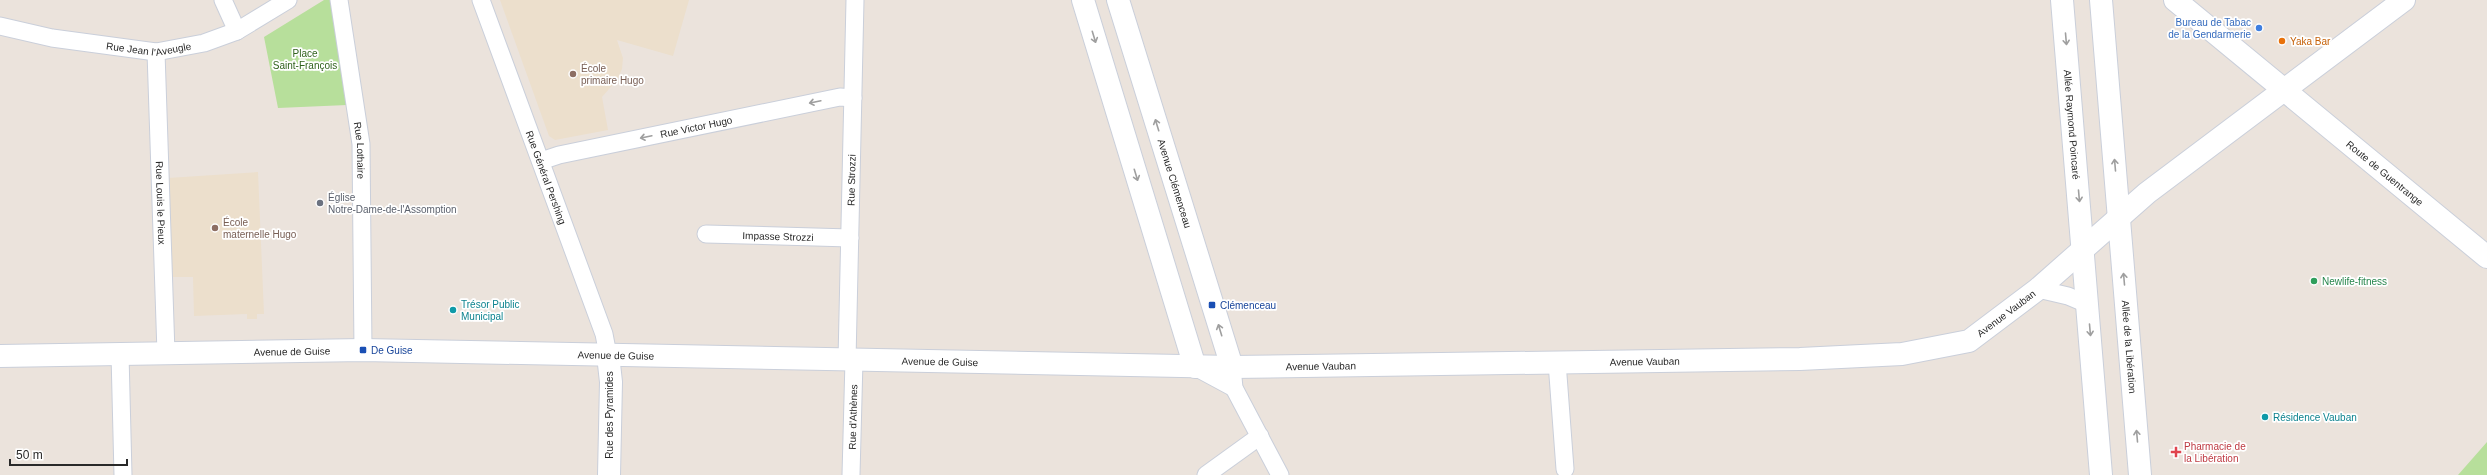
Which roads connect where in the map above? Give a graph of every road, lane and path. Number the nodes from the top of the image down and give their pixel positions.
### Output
1 (223, 0) edge
2 (288, 0) edge
3 (339, 0) edge
4 (481, 0) edge
5 (855, 0) edge
6 (1083, 0) edge
7 (1118, 0) edge
8 (2062, 0) edge
9 (2101, 0) edge
10 (2175, 0) edge
11 (2404, 0) edge
12 (0, 26) edge
13 (237, 31) junction
14 (156, 52) junction
15 (2283, 90) junction
16 (853, 98) junction
17 (541, 162) junction
18 (2118, 218) junction
19 (706, 234) dead end
20 (850, 238) junction
21 (2083, 249) junction
22 (2487, 257) edge
23 (2038, 289) junction
24 (2087, 304) junction
25 (363, 350) junction
26 (166, 353) junction
27 (120, 354) junction
28 (608, 355) junction
29 (0, 356) edge
30 (850, 360) junction
31 (1558, 362) junction
32 (1195, 367) junction
33 (1232, 367) junction
34 (1234, 388) junction
35 (1260, 436) junction
36 (1565, 469) dead end
37 (123, 475) edge
38 (609, 475) edge
39 (851, 475) edge
40 (1206, 475) edge
41 (1280, 475) edge
42 (2101, 475) edge
43 (2140, 475) edge

1 - 13 street
2 - 13 street, Rue Jean l'Aveugle
3 - 25 street, Rue Lothaire
4 - 17 street, Rue Général Pershing
5 - 16 street, Rue Strozzi
6 -> 32 street
33 -> 7 street, Avenue Clémenceau
8 -> 21 street, Allée Raymond Poincaré
18 -> 9 street
10 - 15 street, Route de Guentrange
11 - 15 street, Avenue Vauban
12 - 14 street, Rue Jean l'Aveugle
13 - 14 street, Rue Jean l'Aveugle
14 - 26 street, Rue Louis le Pieux
15 - 18 street, Avenue Vauban
15 - 22 street, Route de Guentrange
16 -> 17 street, Rue Victor Hugo
16 - 20 street, Rue Strozzi
17 - 28 street, Rue Général Pershing
18 - 21 street, Avenue Vauban
43 -> 18 street, Allée de la Libération
19 - 20 street, Impasse Strozzi
20 - 30 street, Rue Strozzi
21 - 23 street, Avenue Vauban
21 - 24 street
23 - 24 street, Avenue Vauban
23 - 31 street, Avenue Vauban
24 -> 42 street
25 - 26 street, Avenue de Guise
25 - 28 street, Avenue de Guise
26 - 27 street, Avenue de Guise
27 - 29 street, Avenue de Guise
27 - 37 street
28 - 30 street, Avenue de Guise
28 - 38 street, Rue des Pyramides
30 - 32 street, Avenue de Guise
30 - 39 street, Rue d'Athènes
31 - 33 street, Avenue Vauban
31 - 36 street
32 - 33 street, Avenue de Guise
32 - 34 street
33 - 34 street
34 - 35 street
35 - 40 street
35 - 41 street

